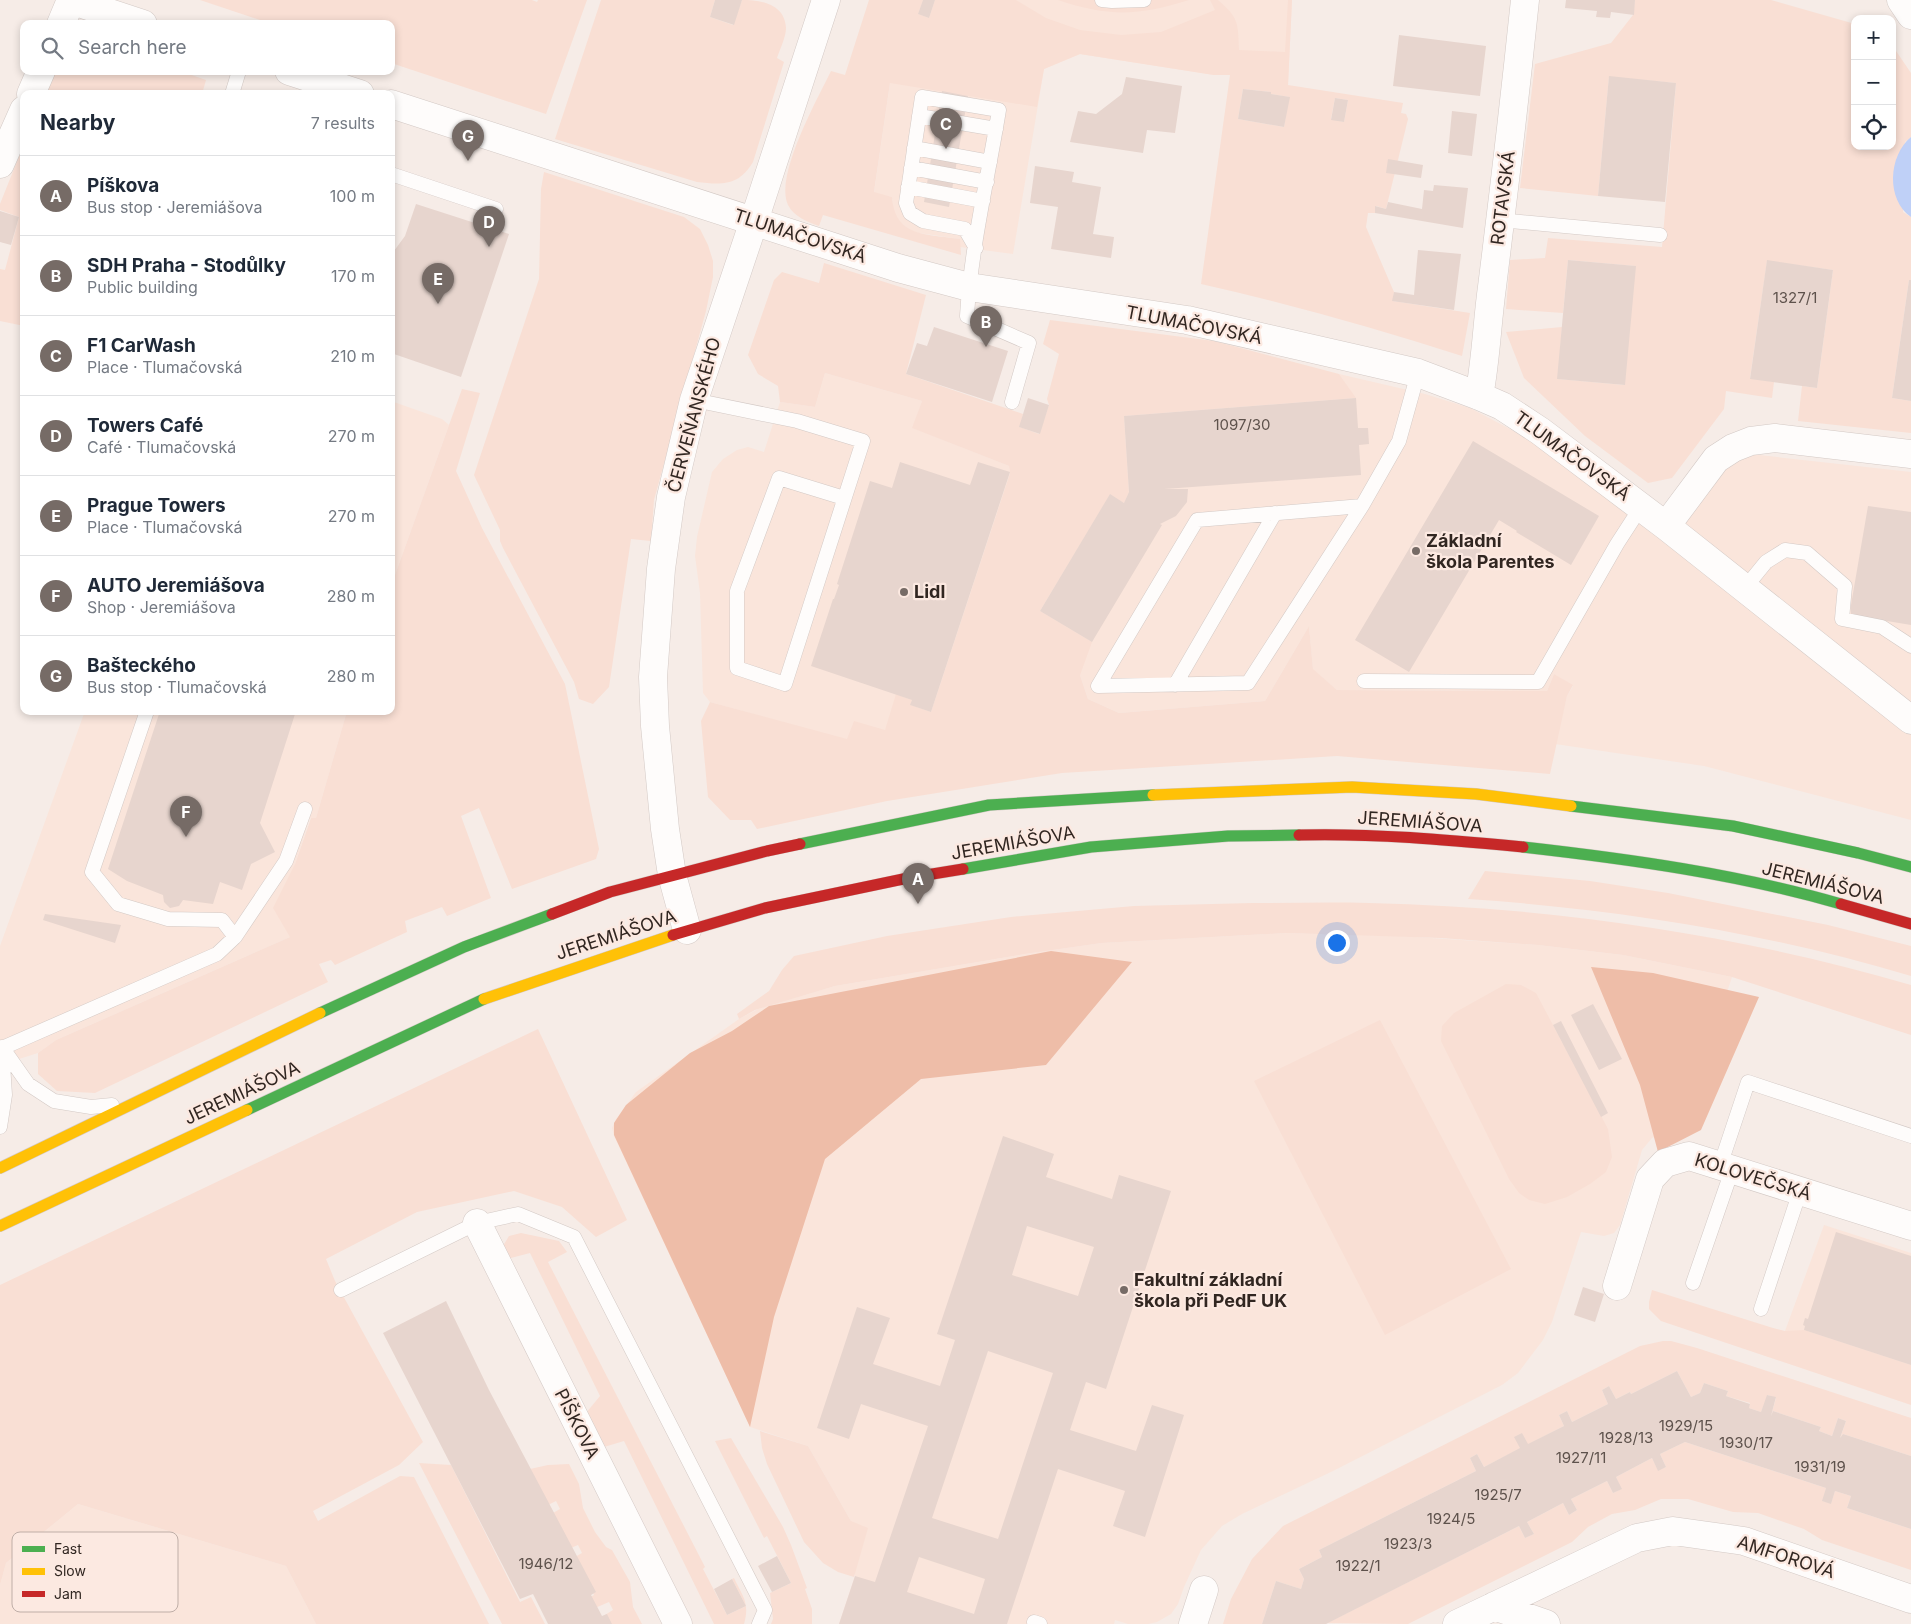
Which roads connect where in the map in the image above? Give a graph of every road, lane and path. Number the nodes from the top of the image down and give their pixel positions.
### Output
1 (71, 0) edge
2 (826, 0) edge
3 (1102, 0) edge
4 (1144, 0) edge
5 (1525, 0) edge
6 (1901, 0) edge
7 (1911, 15) edge
8 (63, 20) edge
9 (131, 20) edge
10 (38, 75) edge
11 (238, 75) edge
12 (301, 75) edge
13 (33, 90) edge
14 (233, 90) edge
15 (348, 90) edge
16 (395, 105) edge
17 (919, 116) junction
18 (20, 119) edge
19 (996, 129) junction
20 (914, 148) junction
21 (990, 162) junction
22 (0, 164) edge
23 (911, 168) junction
24 (395, 175) edge
25 (987, 182) junction
26 (908, 187) junction
27 (983, 201) junction
28 (496, 209) dead end
29 (1500, 220) junction
30 (754, 221) junction
31 (1660, 235) dead end
32 (976, 248) junction
33 (969, 287) junction
34 (1418, 373) junction
35 (1479, 396) junction
36 (694, 400) junction
37 (1012, 402) dead end
38 (1911, 454) edge
39 (844, 498) junction
40 (1362, 506) junction
41 (1641, 507) junction
42 (1275, 513) junction
43 (1666, 526) junction
44 (1744, 589) junction
45 (1911, 646) edge
46 (1364, 681) dead end
47 (1175, 685) junction
48 (146, 715) edge
49 (1911, 720) edge
50 (305, 809) dead end
51 (1911, 867) edge
52 (672, 875) junction
53 (1911, 924) edge
54 (687, 930) junction
55 (235, 937) junction
56 (1, 1048) edge
57 (130, 1104) junction
58 (0, 1127) edge
59 (1911, 1136) edge
60 (0, 1168) edge
61 (1726, 1168) junction
62 (1800, 1191) junction
63 (477, 1224) junction
64 (0, 1226) edge
65 (1911, 1226) edge
66 (1693, 1283) dead end
67 (1616, 1286) dead end
68 (341, 1290) dead end
69 (1761, 1309) dead end
70 (1204, 1590) dead end
71 (1911, 1599) edge
72 (1494, 1606) junction
73 (678, 1624) edge
74 (759, 1624) edge
75 (1193, 1624) edge
76 (1458, 1624) edge
77 (1546, 1624) edge

1 - 8 street
1 - 9 street
2 - 30 street, ČERVEŇANSKÉHO
3 - 4 lane
5 - 29 street, ROTAVSKÁ
6 - 7 street
10 - 13 street
11 - 14 lane
12 - 15 street
16 - 30 street, TLUMAČOVSKÁ
17 - 19 lane
17 - 19 lane
17 - 20 lane
18 - 22 street
19 - 21 lane
20 - 21 lane
20 - 23 lane
21 - 25 lane
23 - 25 lane
23 - 26 lane
24 - 28 lane
25 - 27 lane
26 - 27 lane
26 - 32 lane
27 - 32 lane
29 - 31 lane
29 - 35 street, ROTAVSKÁ
30 - 33 street, TLUMAČOVSKÁ
30 - 36 street, ČERVEŇANSKÉHO
32 - 33 lane
33 - 34 street, TLUMAČOVSKÁ
33 - 37 lane
34 - 35 street, TLUMAČOVSKÁ
34 - 40 lane
35 - 41 street, TLUMAČOVSKÁ
36 - 39 lane
36 - 52 street, ČERVEŇANSKÉHO
38 - 43 street
39 - 39 lane
40 - 42 lane
40 - 47 lane
41 - 43 street, TLUMAČOVSKÁ
41 - 46 lane
42 - 47 lane
42 - 47 lane
43 - 44 street, TLUMAČOVSKÁ
44 - 45 lane
44 - 49 street, TLUMAČOVSKÁ
48 - 55 lane
50 - 55 lane
51 - 52 main road, JEREMIÁŠOVA
52 - 54 street, ČERVEŇANSKÉHO
52 - 57 main road, JEREMIÁŠOVA
53 - 54 main road, JEREMIÁŠOVA
54 - 64 main road, JEREMIÁŠOVA
55 - 56 lane
56 - 57 lane
56 - 58 lane
57 - 60 main road, JEREMIÁŠOVA
59 - 61 lane
61 - 62 street, KOLOVEČSKÁ
61 - 66 lane
61 - 67 street, KOLOVEČSKÁ
62 - 65 street, KOLOVEČSKÁ
62 - 69 lane
63 - 68 lane
63 - 73 street, PÍŠKOVA
63 - 74 lane
70 - 75 street
71 - 72 street, AMFOROVÁ
72 - 76 street, AMFOROVÁ
72 - 77 street

